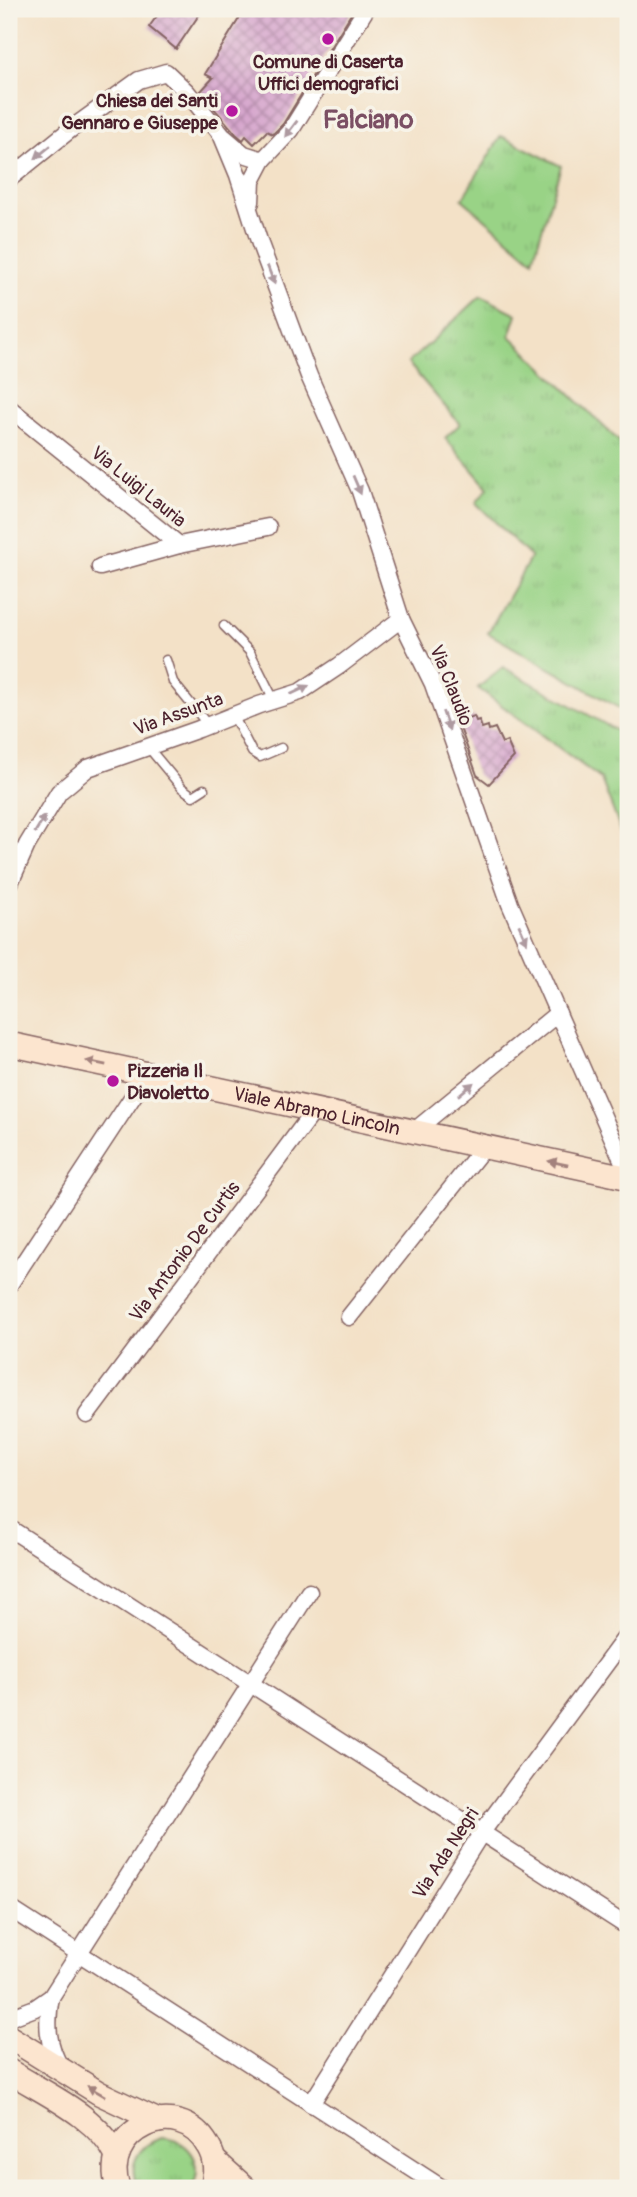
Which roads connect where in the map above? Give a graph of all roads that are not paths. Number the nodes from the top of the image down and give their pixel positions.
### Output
1 (366, 9) edge
2 (221, 134) junction
3 (263, 160) junction
4 (9, 179) edge
5 (251, 210) junction
6 (9, 408) edge
7 (268, 527) dead end
8 (180, 545) junction
9 (100, 567) dead end
10 (401, 619) junction
11 (224, 626) dead end
12 (166, 660) dead end
13 (274, 700) junction
14 (233, 715) junction
15 (208, 725) junction
16 (148, 747) junction
17 (281, 748) dead end
18 (204, 789) dead end
19 (9, 885) edge
20 (558, 1013) junction
21 (9, 1044) edge
22 (147, 1074) junction
23 (314, 1111) junction
24 (413, 1132) junction
25 (484, 1147) junction
26 (627, 1176) edge
27 (9, 1285) edge
28 (349, 1317) dead end
29 (87, 1415) dead end
30 (9, 1528) edge
31 (309, 1592) dead end
32 (628, 1634) edge
33 (251, 1684) junction
34 (482, 1832) junction
35 (9, 1908) edge
36 (628, 1927) edge
37 (79, 1953) junction
38 (51, 1997) junction
39 (9, 2018) edge
40 (9, 2037) edge
41 (9, 2071) edge
42 (63, 2071) junction
43 (311, 2104) junction
44 (158, 2121) junction
45 (117, 2156) junction
46 (214, 2160) junction
47 (118, 2188) edge
48 (212, 2188) edge
49 (245, 2188) edge
50 (442, 2188) edge

1 -> 3 street
2 - 3 street
2 -> 4 street
2 - 5 street
3 - 5 street
5 -> 10 street, Via Claudio
6 - 8 street, Via Luigi Lauria
7 - 8 street
8 - 9 street, Via Luigi Lauria
13 -> 10 street, Via Assunta
10 -> 20 street, Via Claudio
11 - 13 lane
12 - 15 lane
13 - 14 street, Via Assunta
14 - 15 street, Via Assunta
14 - 17 lane
15 - 16 street, Via Assunta
16 - 18 lane
19 -> 16 street, Via Assunta
24 -> 20 street
20 - 26 street, Via Claudio
22 -> 21 street, Viale Abramo Lincoln
22 - 23 street, Viale Abramo Lincoln
22 - 27 street
23 - 24 street, Viale Abramo Lincoln
23 - 29 street, Via Antonio De Curtis
24 - 25 street, Viale Abramo Lincoln
26 -> 25 street, Viale Abramo Lincoln
25 - 28 street
30 - 33 street
31 - 33 street
32 - 34 street, Via Ada Negri
33 - 34 street
33 - 37 street
34 - 36 street
34 - 43 street, Via Ada Negri
35 - 37 street
37 - 38 street
37 - 43 street
38 - 39 street
38 - 42 street
40 - 42 street
41 - 45 street
44 -> 42 street
43 - 50 street
44 - 45 street
44 - 46 street
45 - 47 street
46 - 48 street
46 - 49 street

